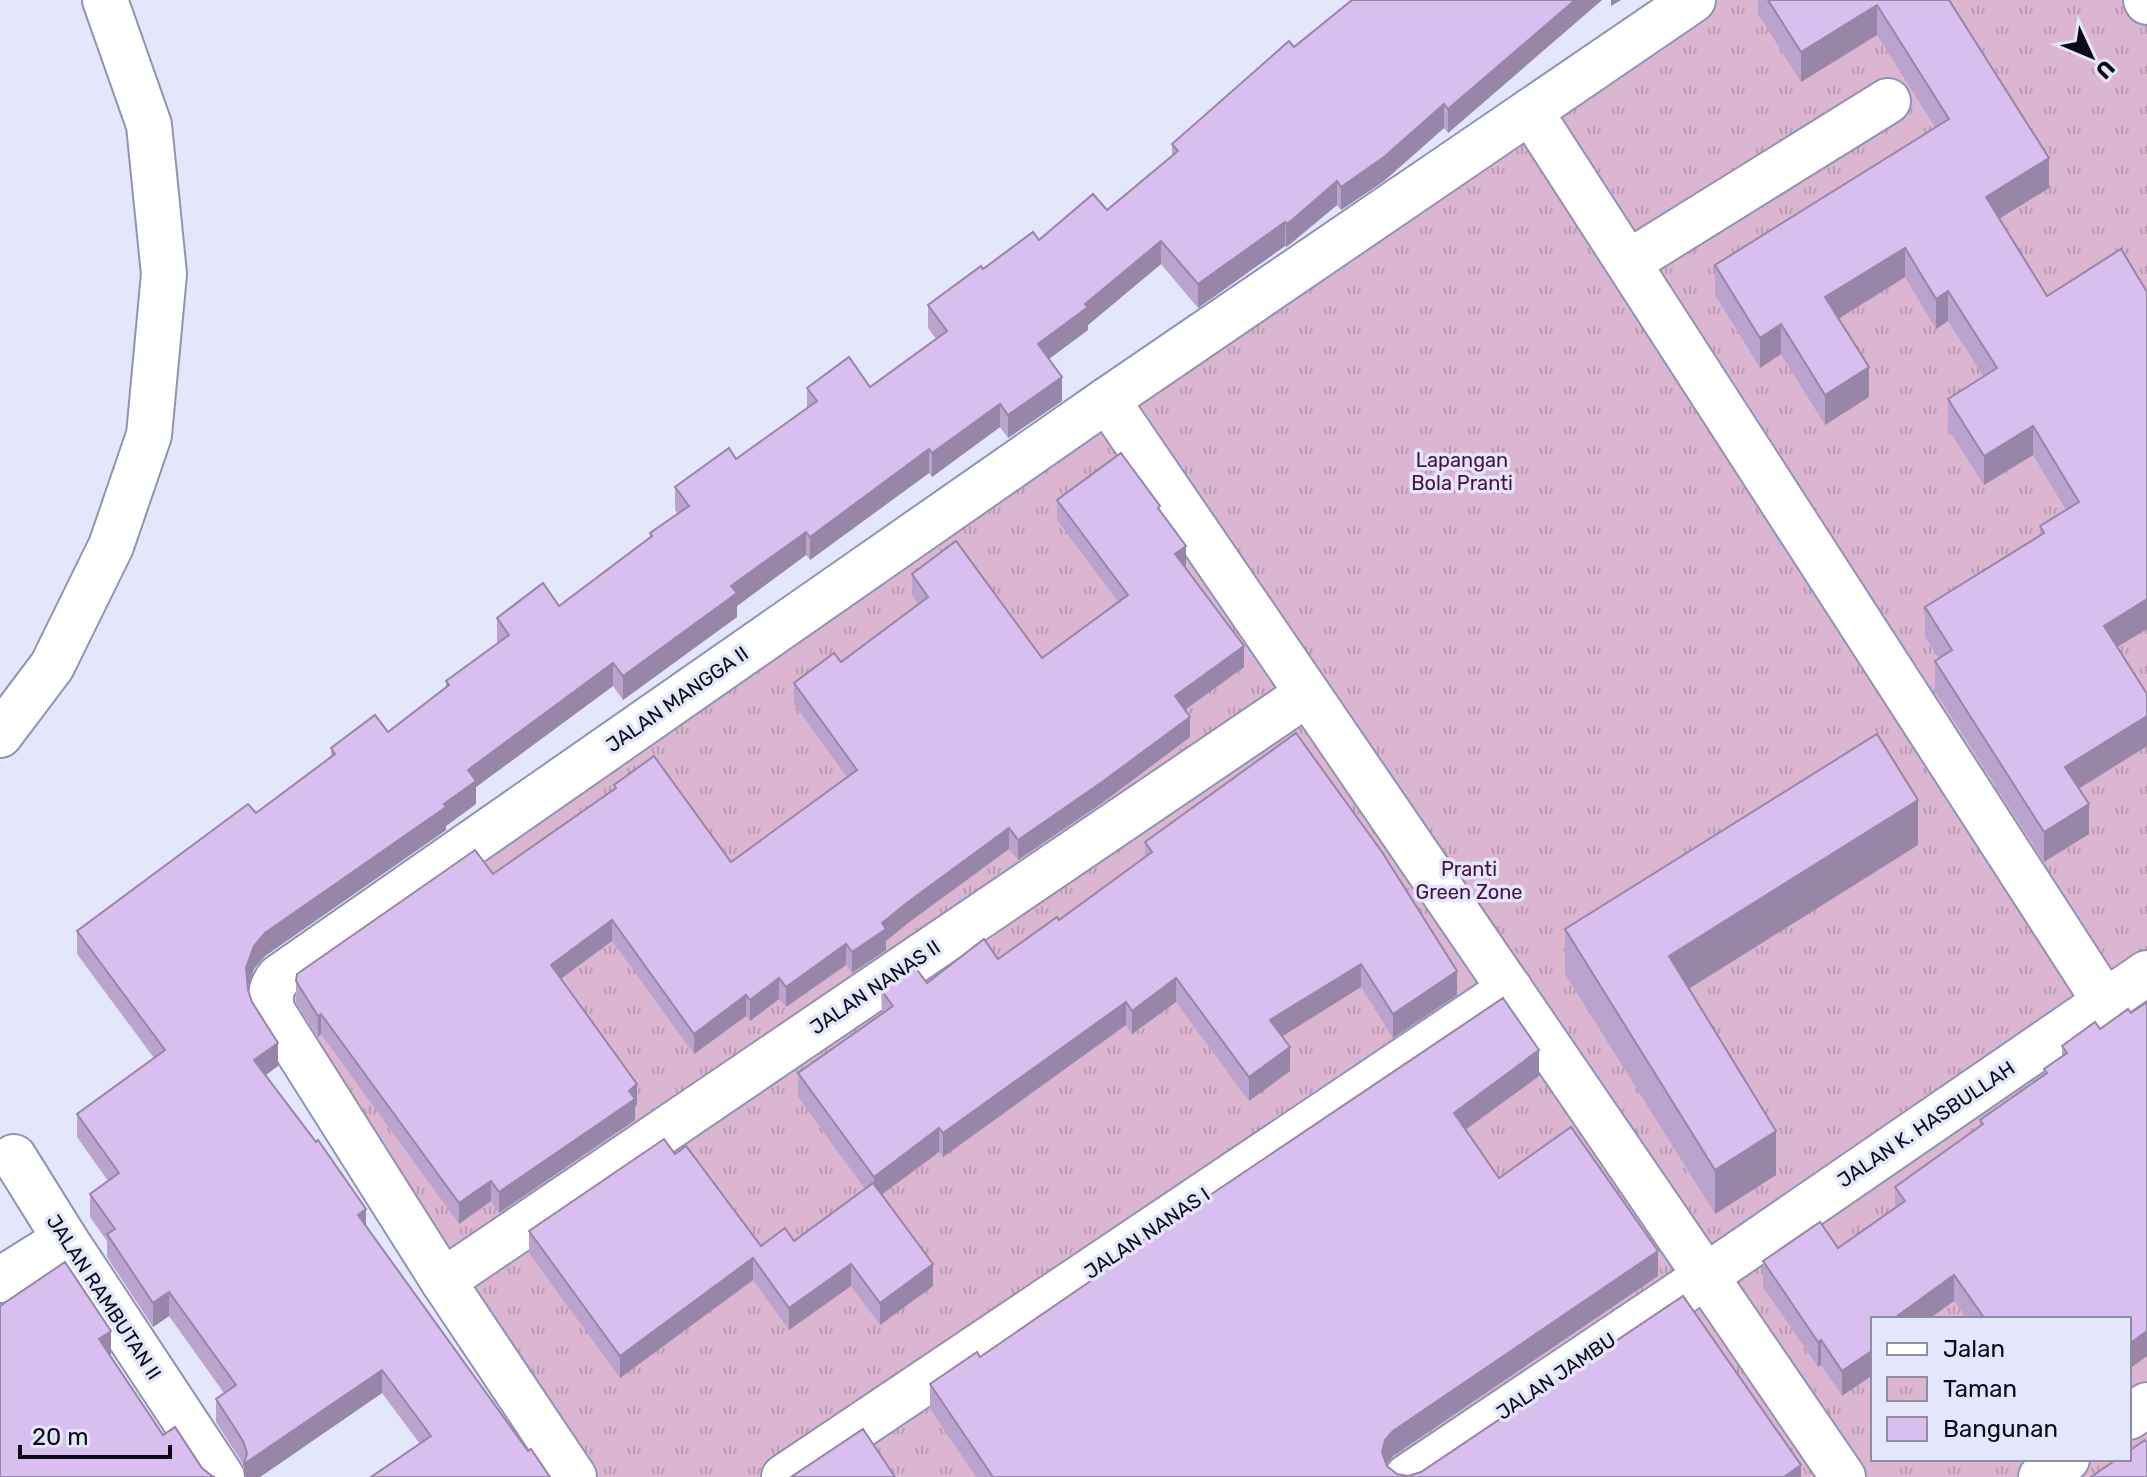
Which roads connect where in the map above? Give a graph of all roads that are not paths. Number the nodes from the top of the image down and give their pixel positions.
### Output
1 (105, 0) edge
2 (1693, 0) edge
3 (1888, 101) dead end
4 (1530, 111) junction
5 (1629, 262) junction
6 (1107, 400) junction
7 (1307, 694) junction
8 (0, 735) edge
9 (2147, 973) edge
10 (1510, 989) junction
11 (2105, 1002) junction
12 (14, 1157) dead end
13 (65, 1239) junction
14 (1706, 1276) junction
15 (0, 1280) edge
16 (443, 1281) junction
17 (2064, 1461) edge
18 (222, 1477) edge
19 (574, 1477) edge
20 (784, 1477) edge
21 (1407, 1477) edge
22 (1843, 1477) edge
23 (2041, 1477) edge

1 - 8 street
2 - 4 street, JALAN MANGGA II
3 - 5 street
4 - 5 street
4 - 6 street, JALAN MANGGA II
5 - 11 street
6 - 7 street
6 - 16 street, JALAN MANGGA II
7 - 10 street
7 - 16 street, JALAN NANAS II
9 - 11 street, JALAN K. HASBULLAH
10 - 14 street
10 - 20 street, JALAN NANAS I
11 - 14 street, JALAN K. HASBULLAH
12 - 13 street, JALAN RAMBUTAN II
13 - 15 street
13 - 18 street, JALAN RAMBUTAN II
14 - 21 street, JALAN JAMBU
14 - 22 street
16 - 19 street
17 - 23 street

